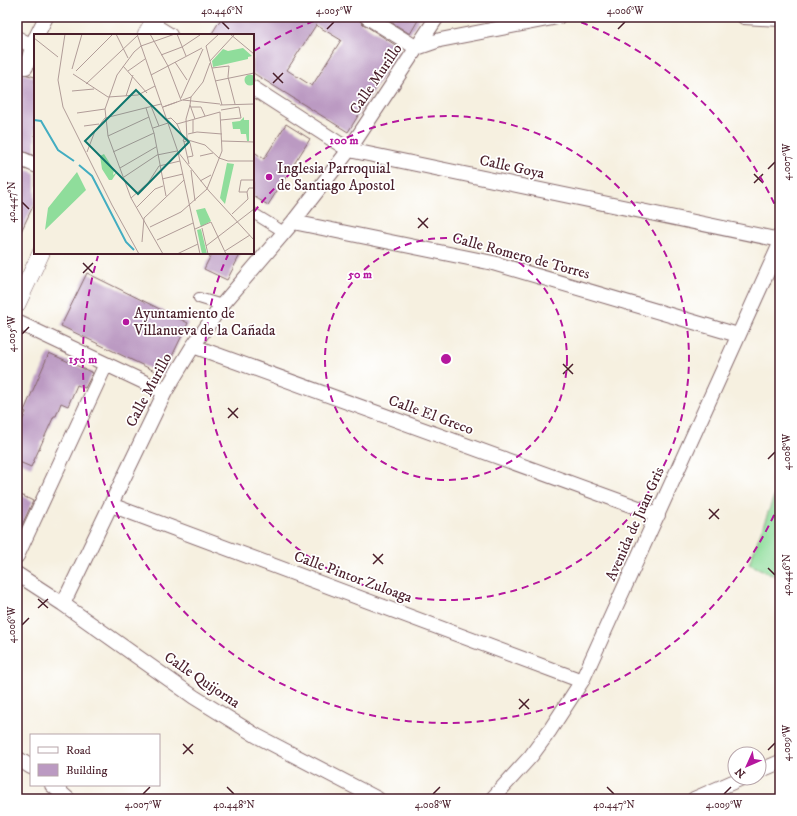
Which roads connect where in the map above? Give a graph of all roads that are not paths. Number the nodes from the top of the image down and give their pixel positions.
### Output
1 (46, 17) edge
2 (367, 17) edge
3 (437, 17) edge
4 (558, 17) edge
5 (744, 17) edge
6 (780, 19) edge
7 (151, 25) edge
8 (37, 34) edge
9 (168, 34) edge
10 (17, 38) edge
11 (34, 40) edge
12 (417, 48) junction
13 (26, 67) edge
14 (254, 89) edge
15 (349, 150) junction
16 (17, 157) edge
17 (34, 165) edge
18 (254, 213) edge
19 (289, 227) junction
20 (780, 240) edge
21 (780, 244) edge
22 (41, 254) edge
23 (199, 298) dead end
24 (17, 304) edge
25 (222, 305) junction
26 (17, 322) edge
27 (738, 335) junction
28 (193, 346) junction
29 (106, 364) junction
30 (165, 392) junction
31 (111, 505) junction
32 (658, 515) junction
33 (17, 556) edge
34 (17, 574) edge
35 (63, 604) junction
36 (582, 681) junction
37 (17, 758) edge
38 (780, 762) edge
39 (30, 766) edge
40 (767, 767) edge
41 (727, 785) edge
42 (53, 786) edge
43 (68, 799) edge
44 (378, 799) edge
45 (493, 799) edge
46 (694, 799) edge

1 - 8 street
2 - 12 street
3 - 12 street, Calle Murillo
4 - 12 street
5 - 6 street
7 - 9 street
10 - 11 street
11 - 13 street
12 - 15 street, Calle Murillo
14 - 15 street, Calle Goya
15 - 19 street, Calle Murillo
15 - 20 street, Calle Goya
16 - 17 street
18 - 19 street
19 - 25 street, Calle Murillo
19 - 27 street, Calle Romero de Torres
21 - 27 street, Avenida de Juan Gris
22 - 24 street
23 - 25 street
25 - 28 street, Calle Murillo
26 - 29 street
27 - 32 street, Avenida de Juan Gris
28 - 30 street, Calle Murillo
28 - 32 street, Calle El Greco
29 - 30 street
29 - 33 street
30 - 31 street, Calle Murillo
31 - 35 street, Calle Murillo
31 - 36 street, Calle Pintor Zuloaga
32 - 36 street, Avenida de Juan Gris
34 - 35 street, Calle Quijorna
35 - 44 street, Calle Quijorna
36 - 45 street, Avenida de Juan Gris
37 - 39 street
38 - 40 street
41 - 46 street
42 - 43 street

